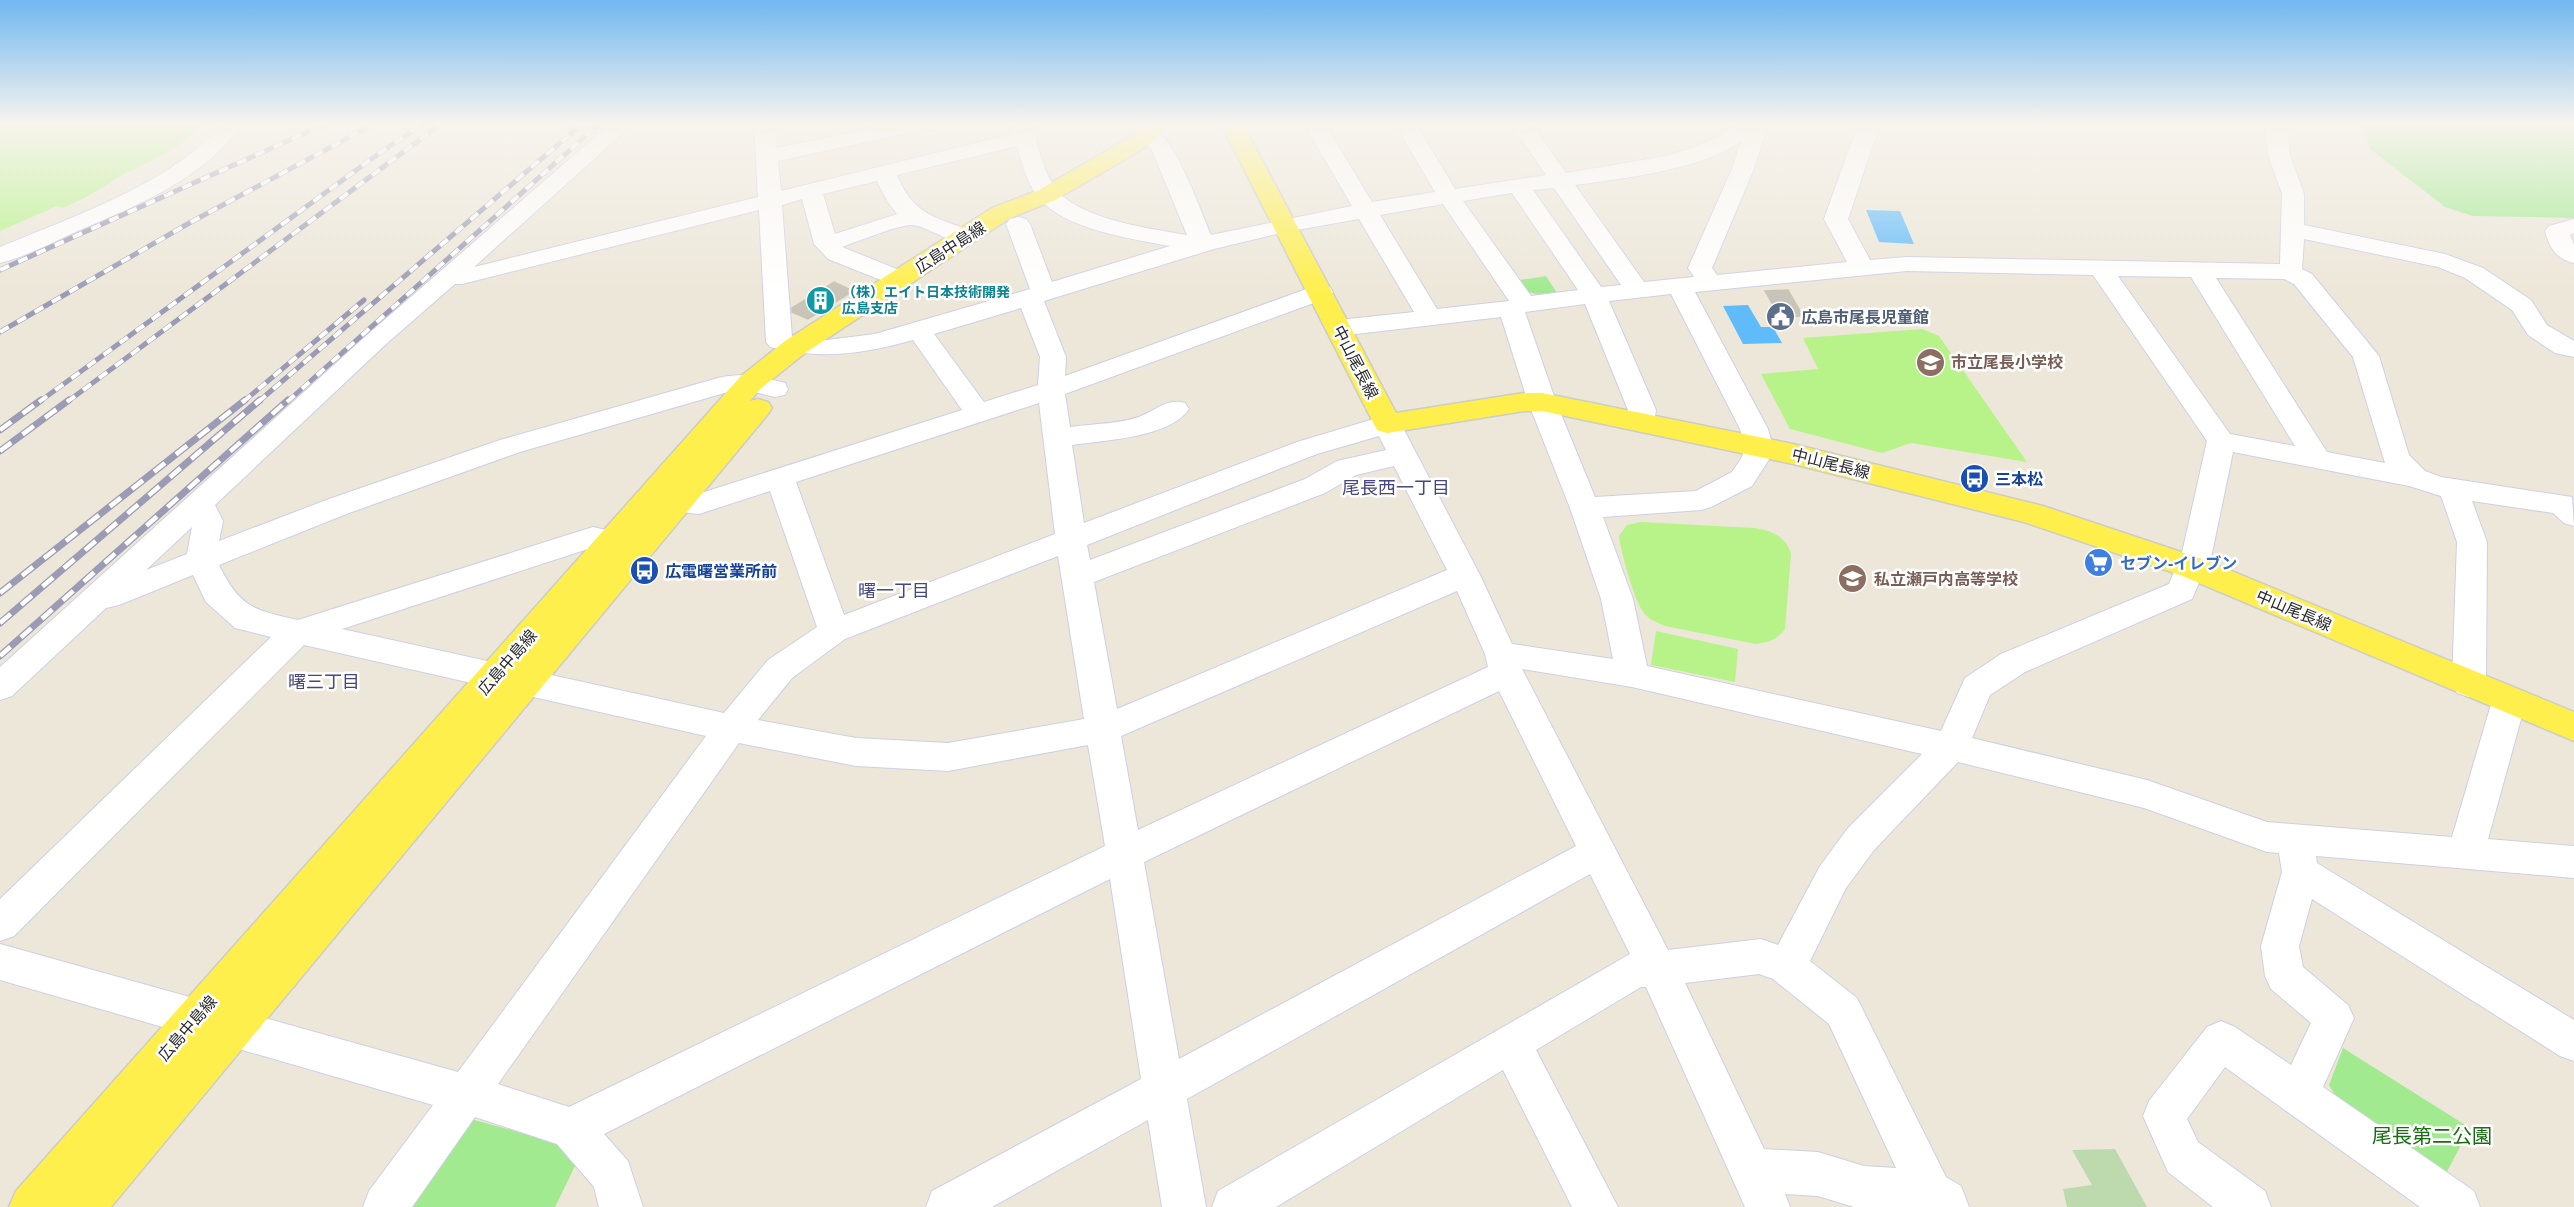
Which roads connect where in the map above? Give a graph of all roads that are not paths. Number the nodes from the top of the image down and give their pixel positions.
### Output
1 (161, 180) edge
2 (559, 180) edge
3 (770, 180) edge
4 (851, 180) edge
5 (888, 180) edge
6 (1041, 180) edge
7 (1072, 180) edge
8 (1176, 180) edge
9 (1262, 180) edge
10 (1349, 180) edge
11 (1439, 180) edge
12 (1553, 180) edge
13 (1562, 180) edge
14 (1738, 180) edge
15 (1849, 180) edge
16 (2288, 180) edge
17 (1518, 186) junction
18 (811, 190) junction
19 (1047, 195) junction
20 (1449, 197) junction
21 (771, 200) junction
22 (1368, 211) junction
23 (912, 217) junction
24 (1018, 224) junction
25 (1286, 225) junction
26 (2574, 226) edge
27 (2293, 230) junction
28 (965, 236) junction
29 (826, 244) junction
30 (1203, 245) junction
31 (0, 256) edge
32 (2574, 256) edge
33 (1862, 267) junction
34 (2100, 267) junction
35 (2199, 270) junction
36 (2289, 272) junction
37 (450, 276) junction
38 (900, 279) junction
39 (1709, 282) junction
40 (1679, 285) junction
41 (1637, 290) junction
42 (1321, 292) junction
43 (1594, 295) junction
44 (1037, 296) junction
45 (1517, 306) junction
46 (1430, 318) junction
47 (1339, 328) junction
48 (918, 329) junction
49 (806, 348) junction
50 (2574, 349) edge
51 (763, 386) junction
52 (1051, 390) junction
53 (1542, 402) junction
54 (1175, 409) dead end
55 (978, 413) junction
56 (1640, 422) junction
57 (1387, 424) junction
58 (1058, 438) junction
59 (2221, 441) junction
60 (1759, 447) junction
61 (1403, 455) junction
62 (2318, 460) junction
63 (780, 477) junction
64 (2415, 478) junction
65 (2453, 488) junction
66 (200, 503) junction
67 (676, 503) junction
68 (2570, 503) edge
69 (1585, 508) junction
70 (612, 540) junction
71 (1071, 540) junction
72 (201, 560) junction
73 (2191, 567) junction
74 (1465, 575) junction
75 (1078, 576) junction
76 (92, 604) junction
77 (834, 631) junction
78 (297, 632) junction
79 (1503, 664) junction
80 (1632, 675) junction
81 (510, 678) junction
82 (2469, 684) junction
83 (0, 687) edge
84 (2509, 700) junction
85 (2574, 727) edge
86 (731, 728) junction
87 (1104, 729) junction
88 (1951, 747) junction
89 (1598, 852) junction
90 (1124, 854) junction
91 (2474, 854) junction
92 (2297, 856) junction
93 (2574, 862) edge
94 (0, 924) edge
95 (0, 962) edge
96 (1787, 967) junction
97 (1658, 969) junction
98 (215, 1022) junction
99 (2574, 1042) edge
100 (1511, 1043) junction
101 (1165, 1090) junction
102 (466, 1094) junction
103 (2298, 1096) junction
104 (571, 1128) junction
105 (1760, 1189) edge
106 (1939, 1200) edge
107 (32, 1207) edge
108 (81, 1207) edge
109 (385, 1207) edge
110 (621, 1207) edge
111 (948, 1207) edge
112 (1184, 1207) edge
113 (1234, 1207) edge
114 (1596, 1207) edge
115 (2249, 1207) edge
116 (2458, 1207) edge

1 - 31 street
2 - 37 street
3 - 21 street
4 - 18 street
5 - 23 street
6 - 19 street
7 - 19 main road, 広島中島線
8 - 30 street
9 - 25 main road, 中山尾長線
10 - 22 street
11 - 20 street
12 - 17 street
13 - 41 street
14 - 39 street
15 - 33 street
16 - 27 street
17 - 20 street
17 - 43 street
18 - 21 street
18 - 29 street
19 - 24 main road, 広島中島線
19 - 28 main road, 広島中島線
19 - 30 street
20 - 22 street
20 - 45 street
21 - 37 street
21 - 49 street
22 - 25 street
22 - 46 street
23 - 28 street
23 - 29 street
24 - 44 street
24 - 49 main road, 広島中島線
25 - 30 street
25 - 42 main road, 中山尾長線
26 - 32 street
27 - 36 street
27 - 50 street
28 - 38 main road, 広島中島線
29 - 38 street
30 - 44 street
33 - 34 street
33 - 39 street
34 - 35 street
34 - 59 street
35 - 36 street
35 - 62 street
36 - 64 street
37 - 66 street
38 - 49 main road, 広島中島線
39 - 40 street
40 - 41 street
40 - 60 street
41 - 43 street
42 - 47 main road, 中山尾長線
42 - 52 street
43 - 45 street
43 - 56 street
44 - 48 street
44 - 52 street
45 - 46 street
45 - 53 street
46 - 47 street
47 - 57 main road, 中山尾長線
48 - 49 street
48 - 55 street
49 - 51 main road, 広島中島線
51 - 67 main road, 広島中島線
51 - 70 main road, 広島中島線
51 - 72 street
52 - 55 street
52 - 58 street
53 - 56 main road, 中山尾長線
53 - 57 main road, 中山尾長線
53 - 69 street
54 - 58 street
55 - 63 street
56 - 60 main road, 中山尾長線
57 - 61 street
57 - 71 street
58 - 71 street
59 - 62 street
59 - 73 street
60 - 69 street
60 - 73 main road, 中山尾長線
61 - 74 street
61 - 75 street
62 - 64 street
63 - 67 street
63 - 77 street
64 - 65 street
65 - 68 street
65 - 82 street
66 - 72 street
66 - 76 street
67 - 81 main road, 広島中島線
69 - 80 street
70 - 78 street
70 - 81 main road, 広島中島線
71 - 75 street
71 - 77 street
72 - 76 street
72 - 78 street
73 - 82 main road, 中山尾長線
73 - 88 street
74 - 79 street
74 - 87 street
75 - 87 street
76 - 83 street
77 - 86 street
78 - 81 street
78 - 94 street
79 - 80 street
79 - 89 street
79 - 90 street
80 - 88 street
81 - 86 street
81 - 98 main road, 広島中島線
82 - 84 main road, 中山尾長線
84 - 85 main road, 中山尾長線
84 - 91 street
86 - 87 street
86 - 102 street
87 - 90 street
88 - 92 street
88 - 96 street
89 - 97 street
89 - 101 street
90 - 101 street
90 - 104 street
91 - 92 street
91 - 93 street
92 - 99 street
92 - 103 street
95 - 98 street
96 - 97 street
96 - 106 street
97 - 100 street
97 - 105 street
98 - 102 street
98 - 107 main road, 広島中島線
98 - 108 main road, 広島中島線
100 - 113 street
100 - 114 street
101 - 111 street
101 - 112 street
102 - 104 street
102 - 109 street
103 - 115 street
103 - 116 street
104 - 110 street
105 - 106 street

